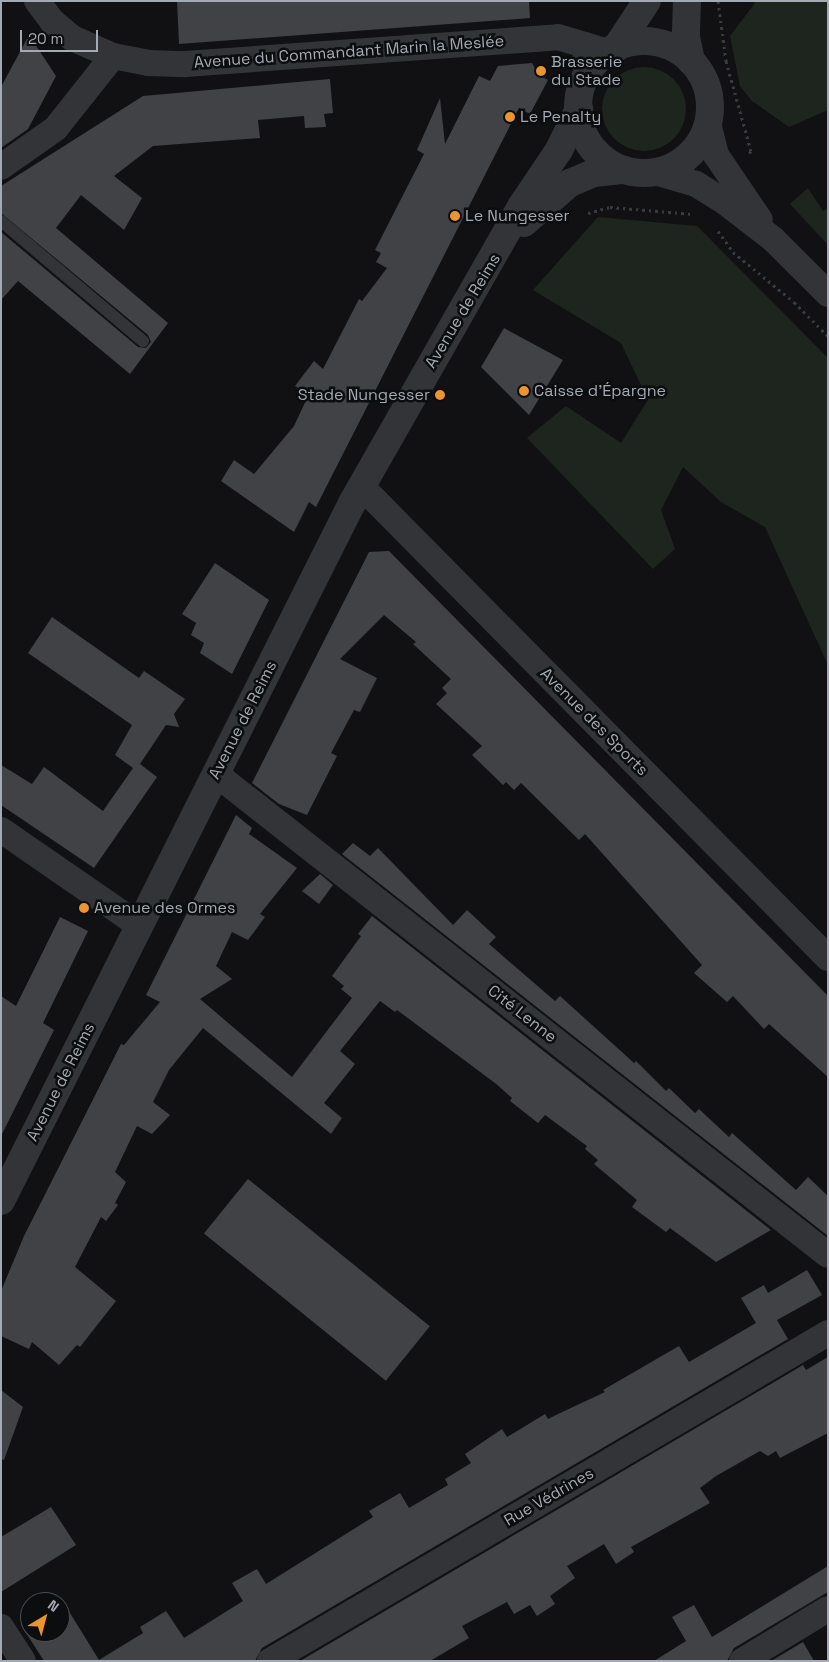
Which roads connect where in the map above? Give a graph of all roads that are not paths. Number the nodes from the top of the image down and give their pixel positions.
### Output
1 (37, 1) edge
2 (647, 1) edge
3 (687, 1) edge
4 (603, 48) junction
5 (112, 56) junction
6 (691, 61) junction
7 (579, 109) junction
8 (708, 123) junction
9 (1, 167) edge
10 (624, 170) junction
11 (655, 172) junction
12 (1, 221) edge
13 (773, 239) junction
14 (500, 248) junction
15 (828, 294) edge
16 (143, 341) dead end
17 (361, 486) junction
18 (216, 774) junction
19 (1, 830) edge
20 (140, 926) junction
21 (828, 958) edge
22 (1, 1201) edge
23 (828, 1255) edge
24 (828, 1333) edge
25 (828, 1609) edge
26 (1, 1626) edge
27 (23, 1661) edge
28 (270, 1661) edge
29 (742, 1661) edge

1 - 5 street, Avenue du Commandant Marin la Meslée
2 - 4 street, Avenue de Reims
3 - 6 street, Avenue de Reims
4 - 5 street, Avenue du Commandant Marin la Meslée
4 - 6 street, Avenue de Reims
4 - 7 street, Avenue de Reims
5 - 9 street
6 - 8 street, Avenue de Reims
7 - 10 street, Avenue de Reims
7 - 14 street, Avenue de Reims
8 - 11 street, Avenue de Reims
8 - 13 street
10 - 11 street, Avenue de Reims
10 - 14 street, Avenue de Reims
11 - 13 street
12 - 16 lane
13 - 15 street
14 - 17 street, Avenue de Reims
17 - 18 street, Avenue de Reims
17 - 21 street, Avenue des Sports
18 - 20 street, Avenue de Reims
18 - 23 street, Cité Lenne
19 - 20 street
20 - 22 street, Avenue de Reims
24 - 28 street, Rue Védrines
25 - 29 street
26 - 27 street

